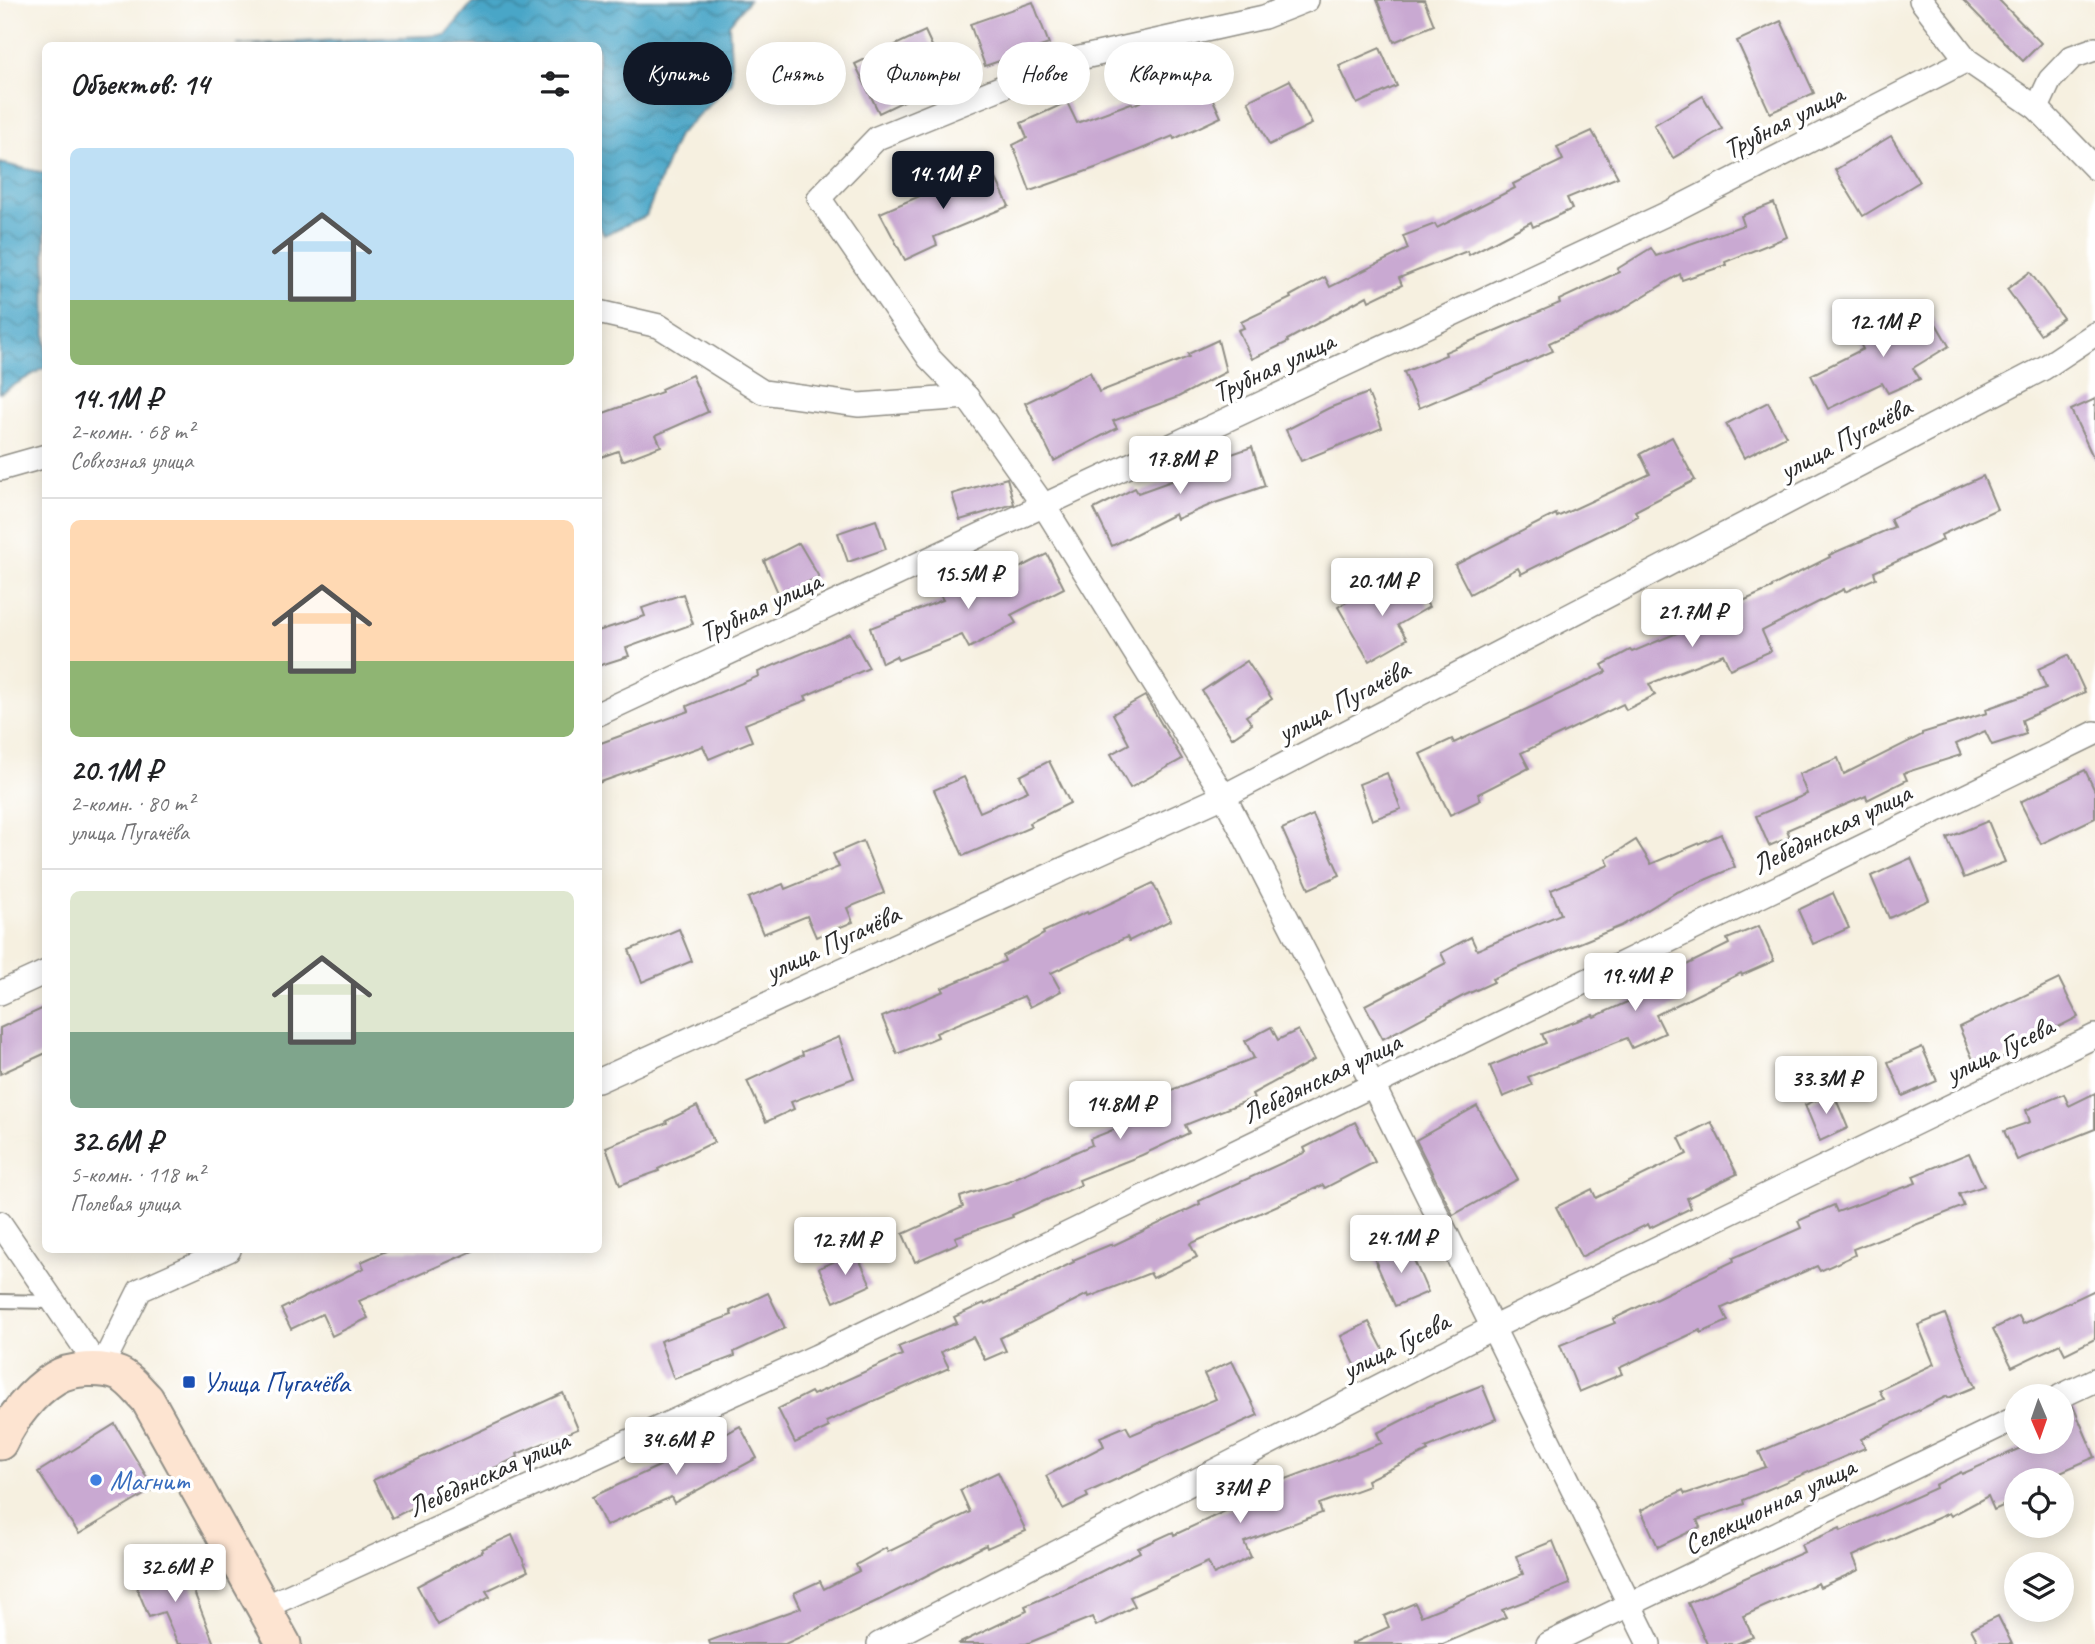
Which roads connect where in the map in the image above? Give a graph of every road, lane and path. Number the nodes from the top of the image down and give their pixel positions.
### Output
1 (1307, 0) edge
2 (1921, 0) edge
3 (2095, 49) edge
4 (1967, 60) junction
5 (2037, 108) junction
6 (2095, 167) edge
7 (602, 313) edge
8 (2095, 334) edge
9 (967, 397) junction
10 (42, 457) edge
11 (0, 469) edge
12 (1044, 506) junction
13 (602, 712) edge
14 (2095, 733) edge
15 (1224, 796) junction
16 (42, 974) edge
17 (0, 993) edge
18 (2095, 1036) edge
19 (602, 1079) edge
20 (1373, 1085) junction
21 (0, 1223) edge
22 (222, 1253) edge
23 (0, 1301) edge
24 (52, 1302) junction
25 (1494, 1327) junction
26 (100, 1370) junction
27 (2095, 1380) edge
28 (2074, 1390) edge
29 (10, 1411) edge
30 (2004, 1424) edge
31 (0, 1443) edge
32 (1631, 1606) junction
33 (265, 1607) junction
34 (284, 1644) edge
35 (879, 1644) edge
36 (1548, 1644) edge
37 (1649, 1644) edge

1 - 9 street
2 - 4 street
3 - 5 street
4 - 5 street
4 - 12 street, Трубная улица
5 - 6 street
7 - 9 street
8 - 15 street, улица Пугачёва
9 - 12 street
10 - 11 street
12 - 13 street, Трубная улица
12 - 15 street
14 - 20 street, Лебедянская улица
15 - 19 street, улица Пугачёва
15 - 20 street
16 - 17 street
18 - 25 street, улица Гусева
20 - 25 street
20 - 33 street, Лебедянская улица
21 - 24 street
22 - 26 street
23 - 24 lane
24 - 26 street
25 - 32 street
25 - 35 street, улица Гусева
26 - 29 street
26 - 33 street
27 - 28 street
29 - 31 street
30 - 32 street, Селекционная улица
32 - 36 street, Селекционная улица
32 - 37 street
33 - 34 street

